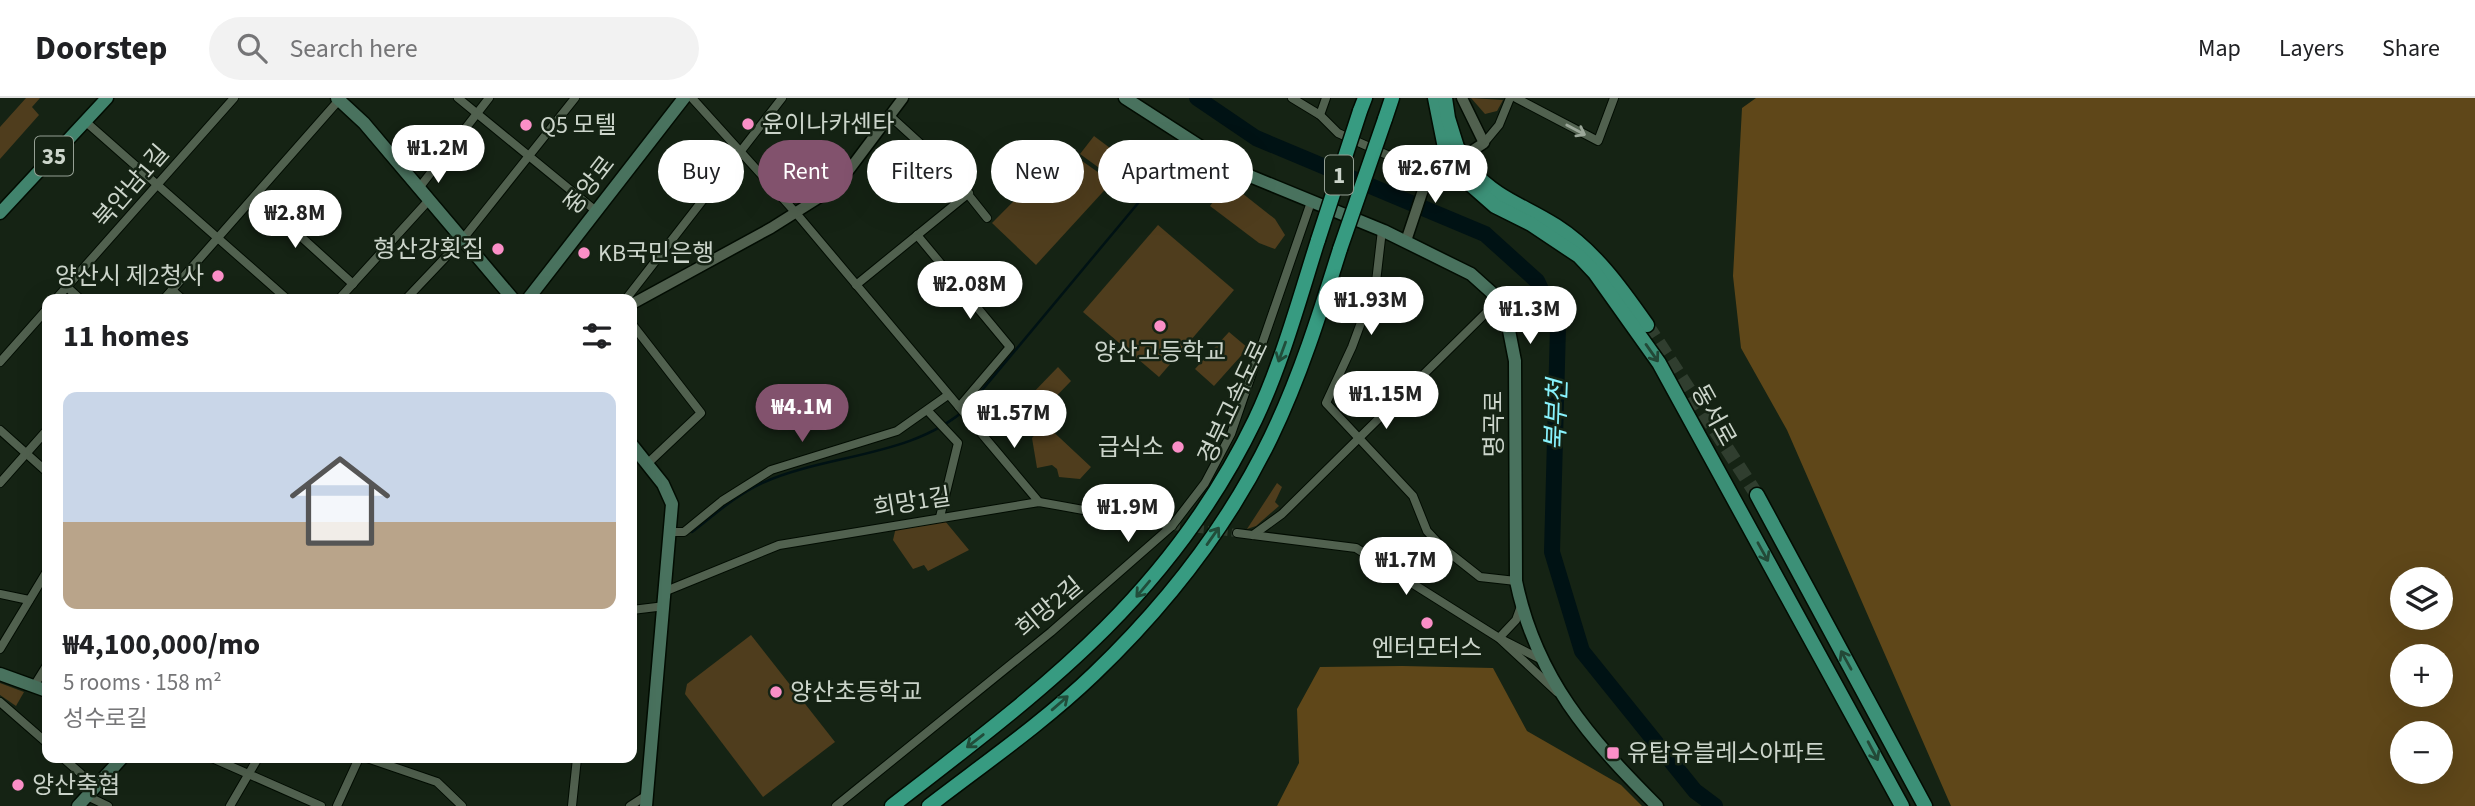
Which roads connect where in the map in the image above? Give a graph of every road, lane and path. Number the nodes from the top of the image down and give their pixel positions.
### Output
1 (107, 98) edge
2 (234, 98) edge
3 (458, 98) edge
4 (489, 98) edge
5 (575, 98) edge
6 (684, 98) edge
7 (692, 98) edge
8 (782, 98) edge
9 (903, 98) edge
10 (1125, 98) edge
11 (1292, 98) edge
12 (1326, 98) edge
13 (1392, 98) edge
14 (1435, 98) edge
15 (1445, 98) edge
16 (1462, 98) edge
17 (1510, 98) edge
18 (1516, 98) edge
19 (1614, 98) edge
20 (338, 99) edge
21 (1363, 104) edge
22 (477, 113) junction
23 (1320, 115) junction
24 (890, 116) junction
25 (86, 122) junction
26 (729, 140) edge
27 (915, 140) edge
28 (1484, 143) junction
29 (744, 147) edge
30 (1451, 147) junction
31 (744, 156) edge
32 (530, 157) junction
33 (1466, 173) junction
34 (1429, 178) junction
35 (157, 185) junction
36 (419, 188) junction
37 (256, 196) junction
38 (429, 200) junction
39 (1311, 202) junction
40 (700, 203) edge
41 (957, 203) edge
42 (976, 203) edge
43 (596, 211) junction
44 (0, 213) edge
45 (796, 214) junction
46 (987, 218) dead end
47 (1382, 230) junction
48 (918, 235) junction
49 (218, 239) junction
50 (462, 240) junction
51 (1406, 241) junction
52 (353, 284) junction
53 (856, 285) junction
54 (67, 287) junction
55 (172, 290) junction
56 (61, 294) edge
57 (75, 294) edge
58 (168, 294) edge
59 (176, 294) edge
60 (281, 294) edge
61 (344, 294) edge
62 (411, 294) edge
63 (509, 294) edge
64 (532, 294) edge
65 (630, 294) edge
66 (637, 301) edge
67 (1498, 302) junction
68 (42, 315) edge
69 (1647, 325) tunnel mouth
70 (637, 330) edge
71 (0, 362) edge
72 (948, 395) junction
73 (959, 408) junction
74 (928, 411) junction
75 (0, 429) edge
76 (42, 436) edge
77 (1359, 438) junction
78 (637, 451) edge
79 (27, 454) junction
80 (647, 464) junction
81 (42, 468) edge
82 (0, 483) edge
83 (1757, 495) tunnel mouth
84 (1039, 502) junction
85 (940, 517) junction
86 (1172, 526) junction
87 (672, 532) junction
88 (1237, 533) tunnel mouth
89 (1253, 535) junction
90 (42, 579) edge
91 (1516, 581) junction
92 (666, 591) junction
93 (0, 594) edge
94 (29, 600) junction
95 (665, 606) junction
96 (1521, 606) junction
97 (637, 609) edge
98 (1499, 638) junction
99 (0, 649) edge
100 (1542, 660) junction
101 (42, 672) edge
102 (0, 674) edge
103 (33, 686) junction
104 (42, 689) edge
105 (1561, 696) junction
106 (0, 702) edge
107 (42, 739) edge
108 (66, 763) edge
109 (117, 763) edge
110 (225, 763) edge
111 (255, 763) edge
112 (357, 763) edge
113 (382, 763) edge
114 (576, 763) edge
115 (250, 773) junction
116 (87, 796) edge
117 (647, 800) edge
118 (108, 806) edge
119 (230, 806) edge
120 (321, 806) edge
121 (337, 806) edge
122 (462, 806) edge
123 (572, 806) edge
124 (629, 806) edge
125 (836, 806) edge
126 (892, 806) edge
127 (929, 806) edge
128 (1657, 806) edge
129 (1902, 806) edge
130 (1925, 806) edge

1 - 25 main road, 35
2 - 35 street, 북안남1길
3 - 22 street
4 - 22 street
5 - 32 street
6 - 43 main road, 중앙로
7 - 26 street
8 - 29 street
9 - 24 street
10 - 39 main road, 명곡로
11 - 23 street
12 - 23 street
127 -> 13 highway, 경부고속도로 / 1, bridge
14 - 30 highway, 동서로
15 - 30 highway, 동서로
16 - 28 street
17 - 28 street
18 -> 19 street
20 - 36 main road
20 - 37 street
21 -> 126 highway, 경부고속도로 / 1, bridge
22 - 32 street
22 - 36 street
23 - 34 street
24 - 27 street
24 - 45 street
25 - 35 street
25 - 44 main road, 35
28 - 34 street
30 - 33 highway, 동서로, bridge
31 - 45 street
32 - 43 street
32 - 50 street
33 - 69 highway, 동서로
33 -> 129 highway, 동서로
34 - 51 street
35 - 49 street
35 - 54 street, 북안남1길
36 - 38 main road
37 - 49 street
37 - 52 street
38 - 50 main road
38 - 52 street
39 - 47 main road, 명곡로
39 - 86 street, 희망2길
40 - 65 street
41 - 48 street
42 - 46 street
43 - 64 main road, 중앙로
45 - 53 street
45 - 66 street
47 - 51 main road, 명곡로
47 - 77 street
48 - 53 street
48 - 73 street
49 - 55 street
49 - 60 street
50 - 62 street
50 - 63 main road
51 - 67 main road, 명곡로
52 - 61 street
53 - 72 street
54 - 56 street, 북안남1길
54 - 57 street
55 - 58 street
55 - 59 street
67 - 77 street
67 - 91 main road, 명곡로
68 - 71 street
70 - 80 street
72 - 73 street
72 - 74 street
73 - 84 street
74 - 85 street
74 - 87 street
75 - 79 street
76 - 79 street
77 - 89 street
77 - 91 street
78 - 80 main road
79 - 81 street
79 - 82 street
80 - 87 main road
130 -> 83 highway
84 - 85 street, 희망1길
84 - 86 street, 희망1길
85 - 92 street, 희망1길
86 - 125 street, 희망2길
87 - 92 main road
88 - 89 street
89 - 98 street
90 - 94 street
91 - 96 main road, 명곡로
92 - 95 main road
93 - 94 street
94 - 99 street
95 - 97 street
95 - 117 main road
96 - 98 street
96 - 100 main road, 명곡로
98 - 100 street
98 - 105 street
100 - 105 main road, 명곡로
101 - 103 street
102 - 103 main road
103 - 104 main road
105 - 128 main road, 명곡로
106 - 107 street
108 - 116 street
109 - 116 main road
110 - 115 street
111 - 115 street
112 - 121 street
113 - 122 street
114 - 123 street
115 - 119 street
115 - 120 street
116 - 118 street
117 - 124 street

